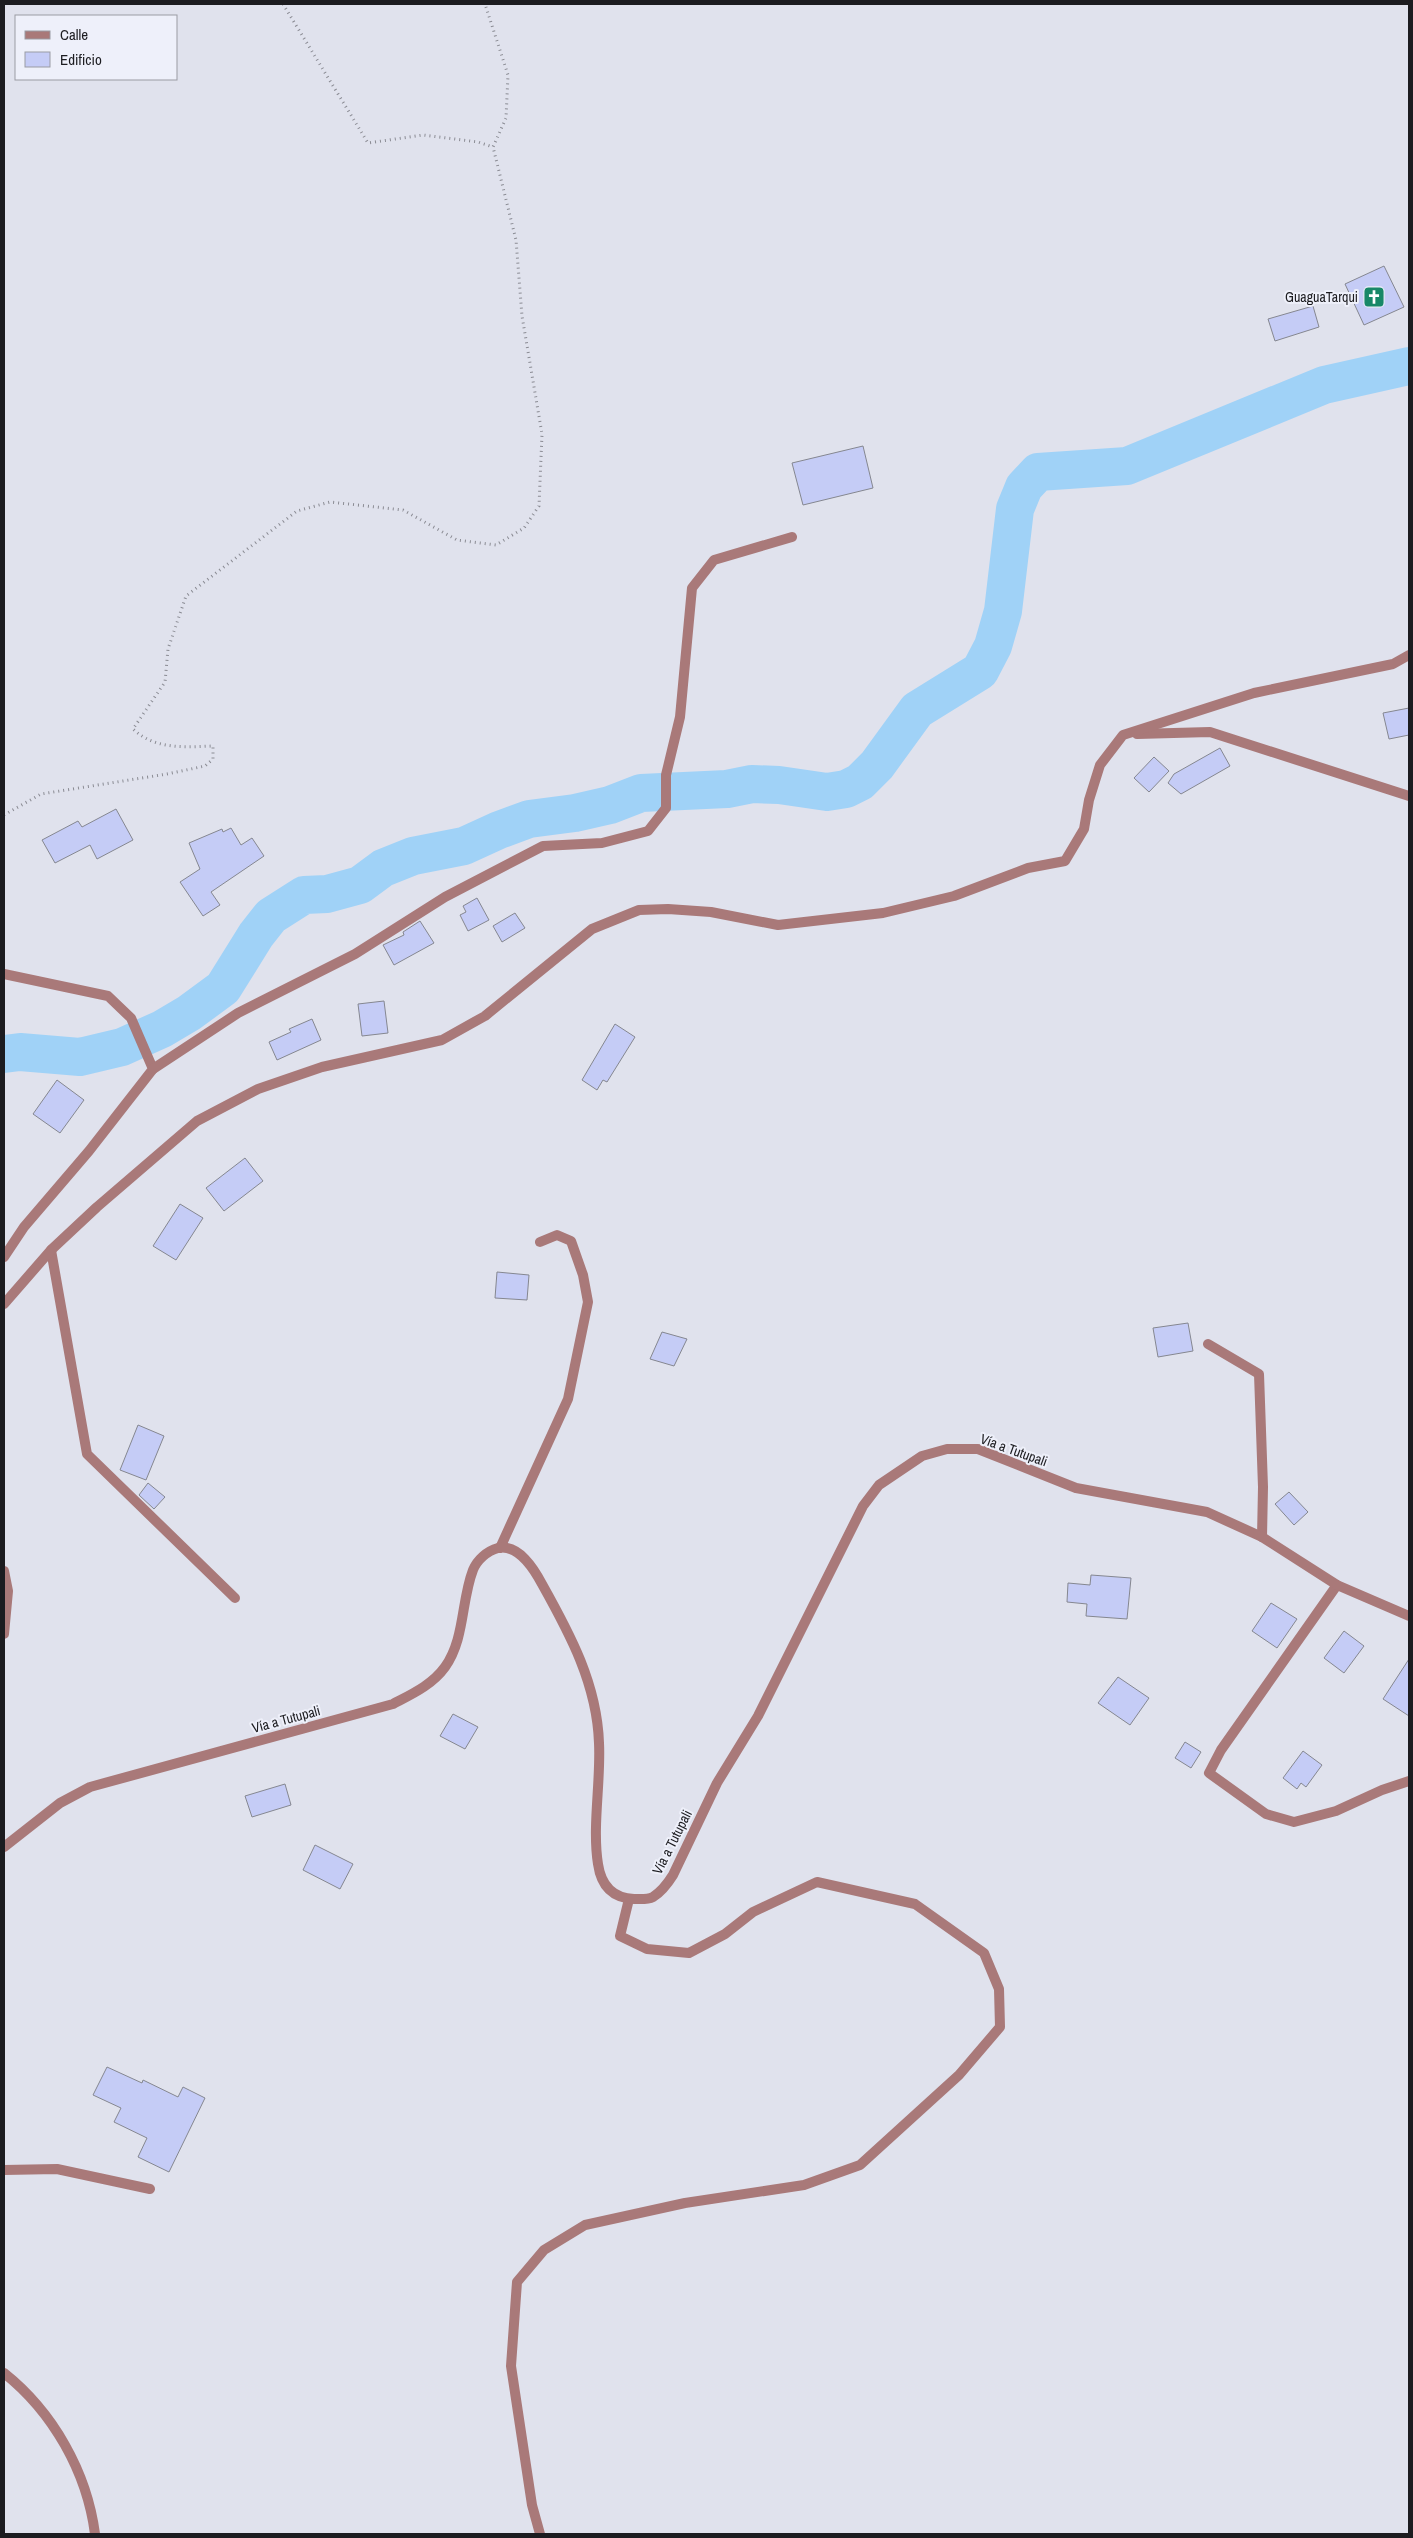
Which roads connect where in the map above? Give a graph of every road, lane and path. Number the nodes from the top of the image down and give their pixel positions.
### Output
1 (283, 4) edge
2 (485, 4) edge
3 (494, 147) junction
4 (792, 537) dead end
5 (1409, 655) edge
6 (1123, 735) junction
7 (1409, 796) edge
8 (4, 815) edge
9 (4, 974) edge
10 (153, 1069) junction
11 (540, 1242) dead end
12 (51, 1250) junction
13 (4, 1257) edge
14 (4, 1304) edge
15 (1208, 1344) dead end
16 (1262, 1537) junction
17 (500, 1548) junction
18 (4, 1571) edge
19 (1336, 1585) junction
20 (235, 1598) dead end
21 (1409, 1616) edge
22 (4, 1634) edge
23 (1409, 1781) edge
24 (4, 1847) edge
25 (629, 1899) junction
26 (4, 2170) edge
27 (150, 2189) dead end
28 (4, 2373) edge
29 (95, 2534) edge
30 (540, 2534) edge

1 - 3 path
2 - 3 path
3 - 8 path
4 - 10 street
5 - 6 street
6 - 7 street
6 - 12 street
9 - 10 street
10 - 13 street
11 - 17 street
12 - 14 street
12 - 20 street
15 - 16 street
16 - 19 street, Vía a Tutupali
16 - 25 street, Vía a Tutupali
17 - 24 street, Vía a Tutupali
17 - 25 street
18 - 22 street
19 - 21 street, Vía a Tutupali
19 - 23 street
25 - 30 street
26 - 27 street
28 - 29 street

